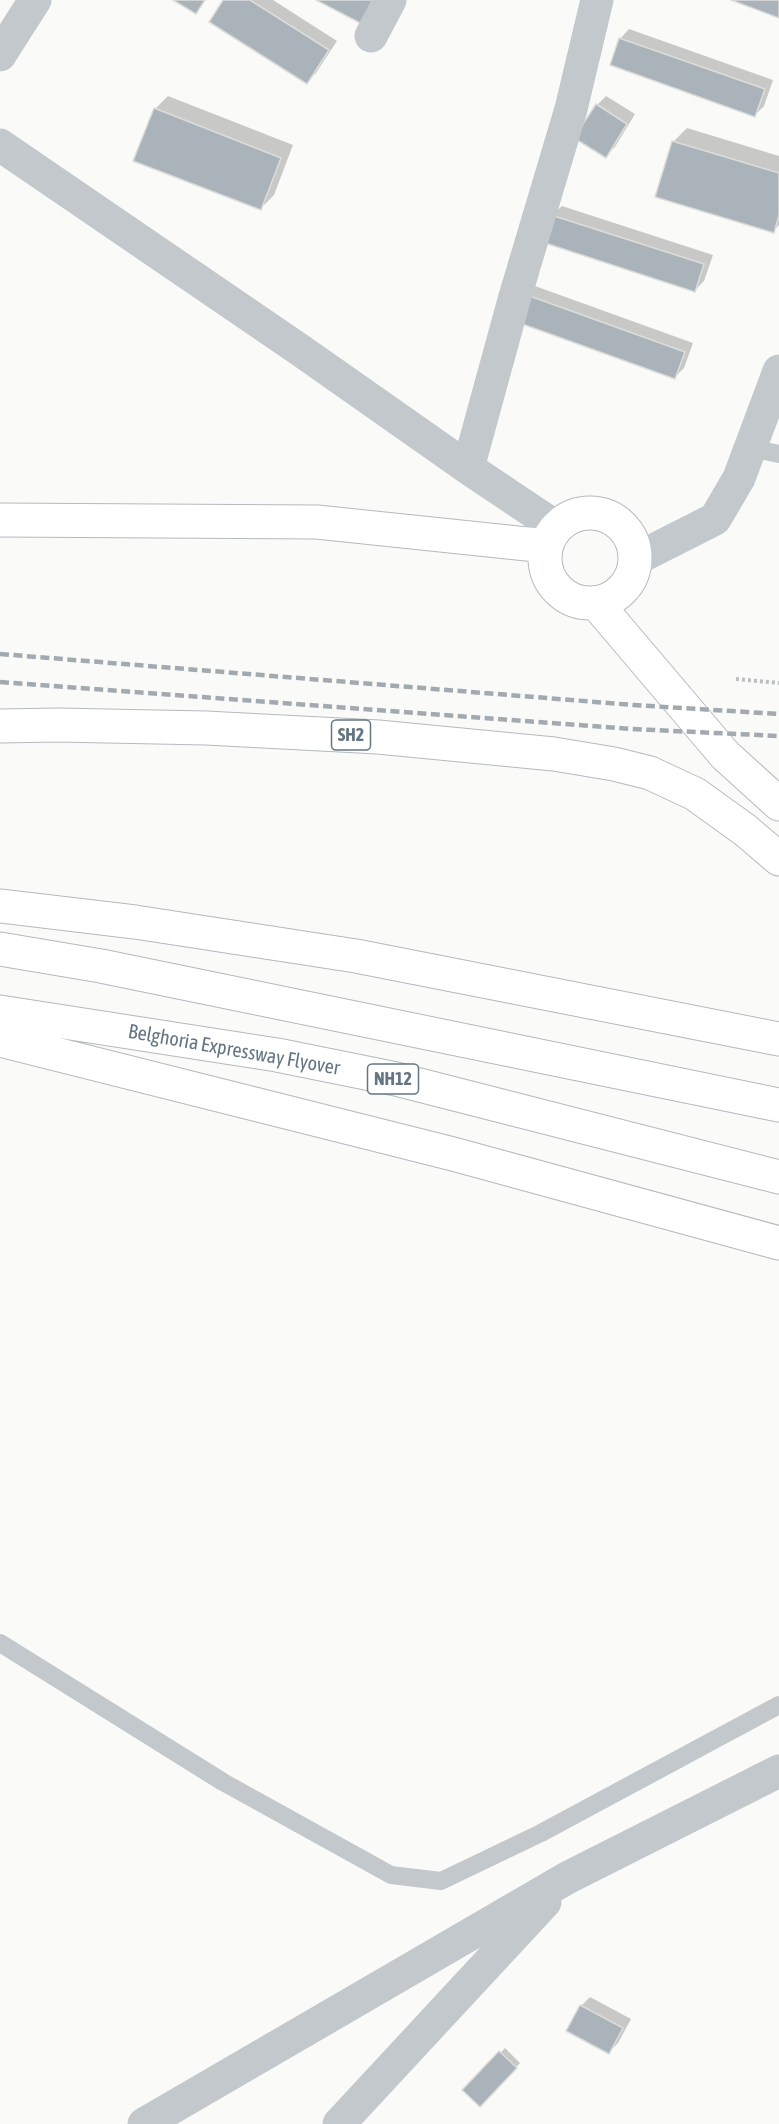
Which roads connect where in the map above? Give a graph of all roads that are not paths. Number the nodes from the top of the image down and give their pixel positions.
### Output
1 (35, 0) edge
2 (390, 0) edge
3 (597, 0) edge
4 (371, 36) dead end
5 (0, 55) edge
6 (0, 145) edge
7 (779, 371) edge
8 (765, 451) edge
9 (468, 468) junction
10 (0, 520) edge
11 (551, 537) junction
12 (636, 559) junction
13 (596, 603) junction
14 (0, 726) edge
15 (725, 755) junction
16 (695, 794) junction
17 (779, 804) edge
18 (779, 860) edge
19 (0, 906) edge
20 (0, 949) edge
21 (0, 1012) edge
22 (779, 1039) edge
23 (0, 1040) edge
24 (779, 1105) edge
25 (779, 1177) edge
26 (779, 1243) edge
27 (0, 1642) edge
28 (779, 1705) edge
29 (779, 1771) edge
30 (567, 1878) junction
31 (144, 2124) edge
32 (339, 2124) edge

1 - 5 street
2 - 4 street
3 - 9 street
6 - 9 street
7 - 8 street
8 - 12 street
9 - 11 street
10 - 11 main road
11 - 12 main road
11 - 13 main road
12 - 13 main road
13 - 15 main road
14 - 16 main road, SH2
15 - 16 main road
15 - 17 main road
16 - 18 main road, SH2
19 - 22 main road
20 - 24 main road
21 - 25 main road, Belghoria Expressway Flyover / NH12
23 - 26 main road
27 - 28 lane
29 - 30 street
30 - 31 street
30 - 32 street

